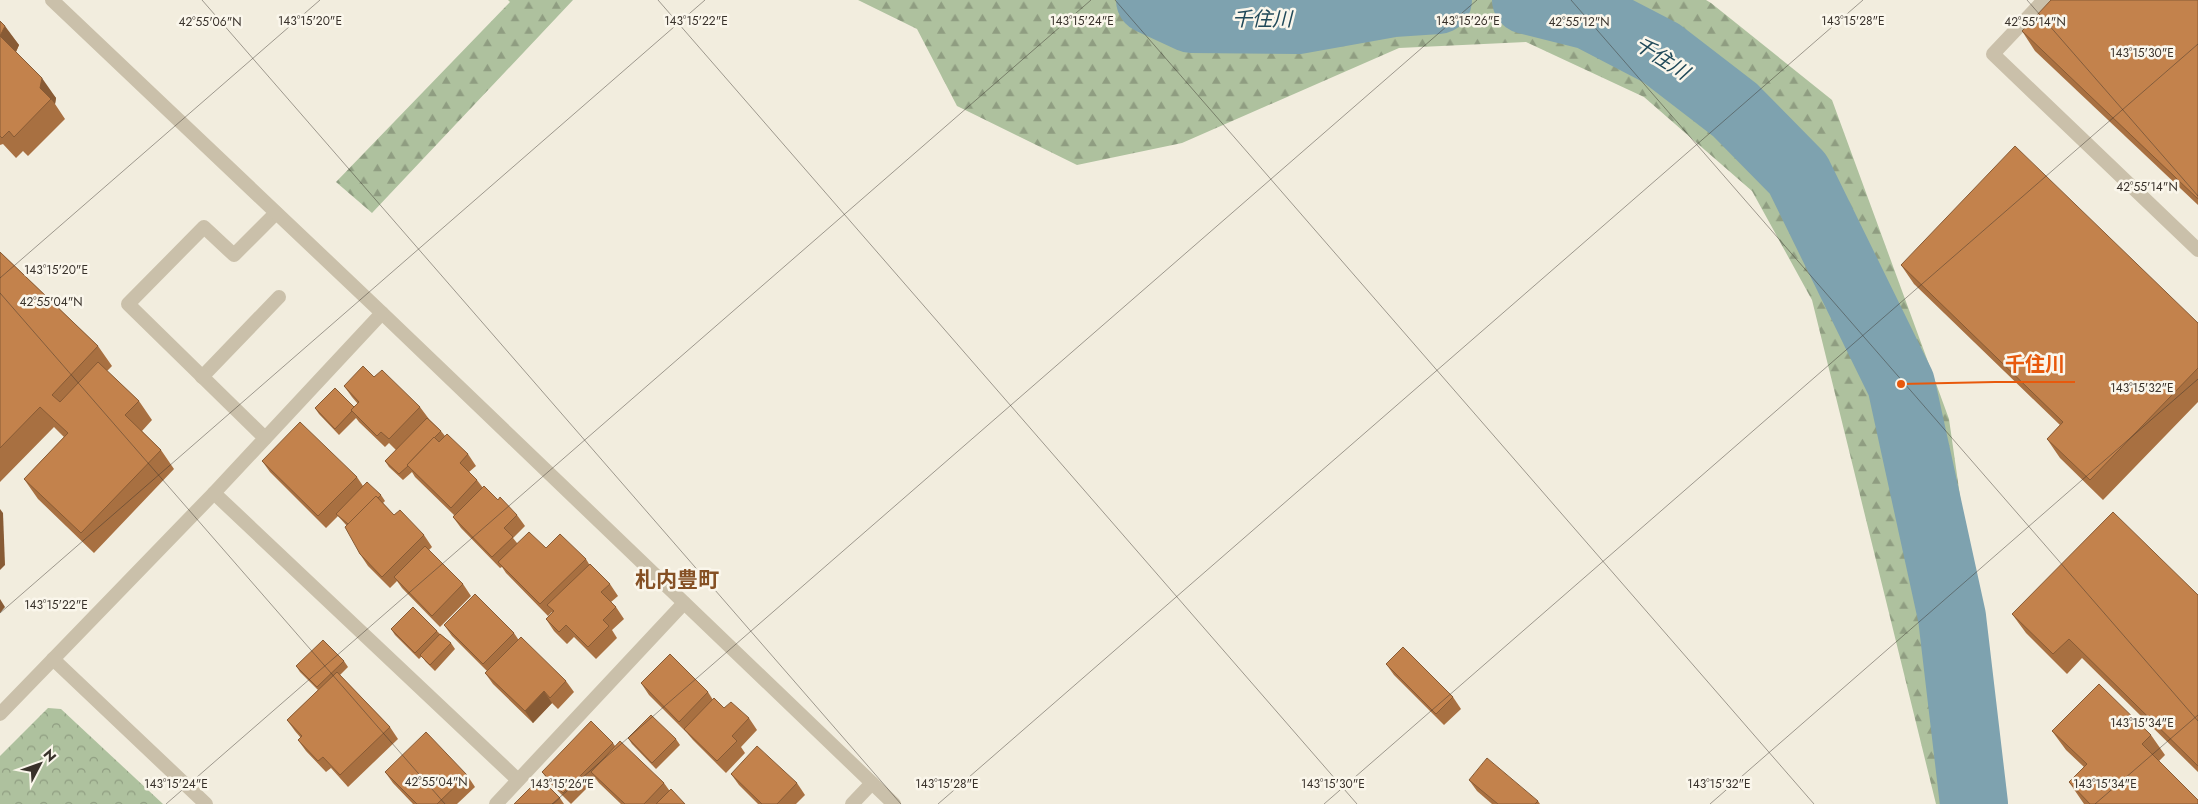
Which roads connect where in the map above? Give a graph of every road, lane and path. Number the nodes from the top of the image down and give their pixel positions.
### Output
1 (52, 0) edge
2 (2044, 0) edge
3 (276, 213) junction
4 (2198, 250) edge
5 (279, 297) dead end
6 (382, 313) junction
7 (202, 377) junction
8 (265, 438) junction
9 (214, 493) junction
10 (684, 603) junction
11 (53, 660) junction
12 (0, 714) edge
13 (518, 780) junction
14 (872, 783) junction
15 (206, 804) edge
16 (496, 804) edge
17 (852, 804) edge
18 (894, 804) edge

1 - 3 street
2 - 4 street
3 - 6 street
3 - 7 street
5 - 7 street
6 - 8 street
6 - 10 street
7 - 8 street
8 - 9 street
9 - 11 street
9 - 13 street
10 - 13 street
10 - 14 street
11 - 12 street
11 - 15 street
13 - 16 street
14 - 17 street
14 - 18 street

